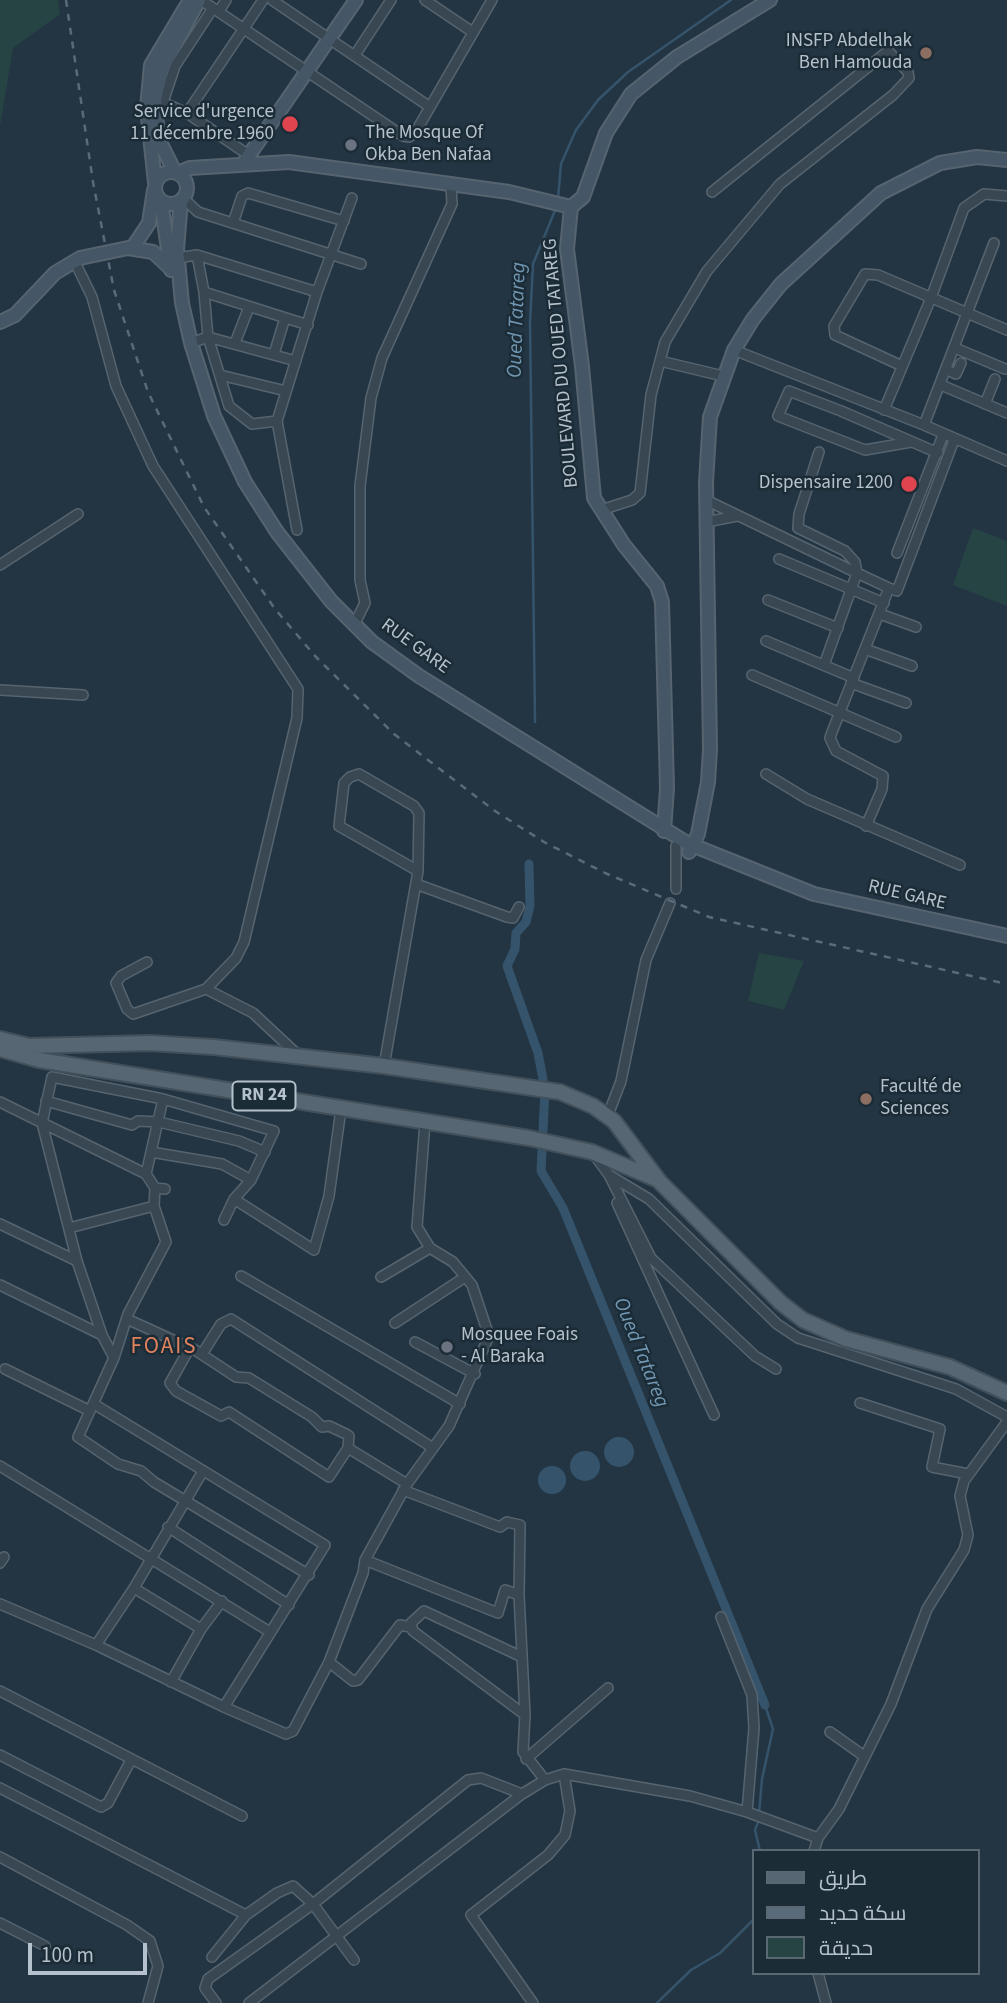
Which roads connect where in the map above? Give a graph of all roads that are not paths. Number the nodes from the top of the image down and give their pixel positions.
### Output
1 (190, 0) edge
2 (200, 0) edge
3 (226, 0) edge
4 (263, 0) edge
5 (272, 0) edge
6 (391, 0) edge
7 (425, 0) edge
8 (492, 0) edge
9 (770, 0) edge
10 (354, 1) edge
11 (216, 9) junction
12 (245, 27) junction
13 (471, 31) junction
14 (330, 38) junction
15 (355, 55) junction
16 (309, 70) junction
17 (159, 101) junction
18 (430, 107) junction
19 (187, 113) junction
20 (246, 160) junction
21 (1007, 160) edge
22 (221, 166) junction
23 (177, 172) junction
24 (451, 186) junction
25 (712, 192) dead end
26 (170, 195) junction
27 (1007, 196) edge
28 (352, 198) dead end
29 (567, 206) junction
30 (163, 218) junction
31 (344, 220) junction
32 (233, 223) junction
33 (994, 243) dead end
34 (134, 248) junction
35 (332, 254) junction
36 (197, 255) junction
37 (77, 259) junction
38 (174, 264) junction
39 (361, 264) dead end
40 (204, 292) junction
41 (317, 292) junction
42 (931, 298) junction
43 (249, 307) junction
44 (20, 309) junction
45 (968, 314) junction
46 (0, 315) edge
47 (285, 318) junction
48 (0, 322) edge
49 (308, 325) junction
50 (1007, 330) edge
51 (208, 337) junction
52 (191, 343) junction
53 (235, 343) junction
54 (955, 348) junction
55 (734, 351) junction
56 (274, 354) junction
57 (296, 361) junction
58 (660, 361) junction
59 (961, 362) dead end
60 (902, 366) junction
61 (1005, 369) dead end
62 (947, 370) junction
63 (220, 375) junction
64 (723, 376) junction
65 (995, 379) dead end
66 (941, 385) junction
67 (286, 391) junction
68 (985, 404) junction
69 (884, 410) junction
70 (1007, 413) edge
71 (276, 421) junction
72 (924, 425) junction
73 (943, 435) junction
74 (954, 440) junction
75 (911, 442) junction
76 (819, 452) dead end
77 (938, 453) junction
78 (1007, 461) edge
79 (706, 500) junction
80 (601, 510) junction
81 (78, 514) dead end
82 (739, 516) junction
83 (706, 522) junction
84 (296, 530) dead end
85 (897, 553) dead end
86 (779, 559) dead end
87 (0, 565) edge
88 (857, 573) junction
89 (889, 589) junction
90 (852, 590) junction
91 (768, 600) dead end
92 (884, 603) junction
93 (880, 614) junction
94 (354, 625) junction
95 (916, 627) dead end
96 (838, 628) junction
97 (766, 641) dead end
98 (865, 649) junction
99 (824, 665) junction
100 (912, 666) dead end
101 (752, 675) dead end
102 (852, 680) junction
103 (0, 690) edge
104 (83, 695) dead end
105 (906, 703) dead end
106 (839, 712) junction
107 (896, 737) dead end
108 (766, 774) dead end
109 (866, 825) junction
110 (696, 827) junction
111 (656, 829) junction
112 (684, 846) junction
113 (711, 855) junction
114 (960, 865) dead end
115 (418, 871) junction
116 (416, 884) junction
117 (676, 889) dead end
118 (670, 903) dead end
119 (519, 907) dead end
120 (951, 925) junction
121 (1007, 936) edge
122 (147, 962) dead end
123 (206, 989) junction
124 (0, 1039) edge
125 (0, 1049) edge
126 (298, 1056) junction
127 (384, 1066) junction
128 (163, 1100) junction
129 (46, 1101) junction
130 (0, 1102) edge
131 (341, 1109) junction
132 (608, 1115) junction
133 (159, 1122) junction
134 (425, 1122) junction
135 (41, 1123) junction
136 (151, 1152) junction
137 (265, 1152) junction
138 (592, 1152) junction
139 (146, 1174) junction
140 (609, 1175) junction
141 (251, 1180) junction
142 (659, 1181) junction
143 (617, 1191) junction
144 (234, 1199) junction
145 (154, 1206) junction
146 (224, 1220) dead end
147 (0, 1224) edge
148 (69, 1228) junction
149 (430, 1248) junction
150 (77, 1261) junction
151 (241, 1276) dead end
152 (381, 1277) dead end
153 (465, 1277) junction
154 (0, 1285) edge
155 (127, 1319) junction
156 (395, 1322) dead end
157 (102, 1335) junction
158 (415, 1342) dead end
159 (189, 1349) junction
160 (202, 1354) junction
161 (114, 1358) junction
162 (935, 1365) junction
163 (5, 1369) dead end
164 (776, 1369) dead end
165 (475, 1374) junction
166 (1007, 1393) edge
167 (1007, 1402) edge
168 (860, 1403) dead end
169 (460, 1404) junction
170 (92, 1407) junction
171 (714, 1415) dead end
172 (1007, 1417) edge
173 (1007, 1422) edge
174 (348, 1448) junction
175 (432, 1448) junction
176 (0, 1466) edge
177 (203, 1471) junction
178 (968, 1474) junction
179 (405, 1487) junction
180 (186, 1500) junction
181 (168, 1527) junction
182 (151, 1558) junction
183 (365, 1560) junction
184 (309, 1575) junction
185 (134, 1588) junction
186 (519, 1595) junction
187 (222, 1601) junction
188 (0, 1604) edge
189 (289, 1605) junction
190 (720, 1617) dead end
191 (411, 1627) junction
192 (201, 1629) junction
193 (270, 1632) junction
194 (96, 1645) junction
195 (522, 1657) junction
196 (329, 1662) junction
197 (171, 1682) junction
198 (608, 1688) dead end
199 (0, 1691) edge
200 (224, 1707) junction
201 (525, 1715) junction
202 (830, 1732) dead end
203 (0, 1755) edge
204 (864, 1756) junction
205 (526, 1759) junction
206 (131, 1760) junction
207 (564, 1774) junction
208 (545, 1780) junction
209 (0, 1788) edge
210 (522, 1794) junction
211 (747, 1812) junction
212 (242, 1816) dead end
213 (818, 1838) junction
214 (815, 1849) edge
215 (0, 1857) edge
216 (313, 1904) junction
217 (247, 1915) junction
218 (0, 1923) edge
219 (335, 1937) junction
220 (45, 1945) dead end
221 (212, 1956) dead end
222 (354, 1960) dead end
223 (819, 1975) edge
224 (148, 2003) edge
225 (216, 2003) edge
226 (249, 2003) edge
227 (533, 2003) edge
228 (826, 2003) edge

1 - 26 main road
2 - 11 street
2 - 17 main road
3 - 11 street
4 - 12 street
5 - 14 street
6 - 15 street
7 - 13 street
8 - 13 street
9 - 29 main road, BOULEVARD DU OUED TATAREG
10 - 14 main road
11 - 12 street
11 - 17 street
12 - 16 street
12 - 19 street
13 - 18 street
14 - 15 street
14 - 16 main road
15 - 18 street
16 - 18 street
16 - 20 main road
17 - 19 street
17 - 23 main road
19 - 20 street
20 - 22 main road
20 - 24 main road
21 - 55 main road
22 - 23 main road
22 - 26 main road
23 - 26 main road
23 - 26 main road
24 - 29 main road
24 - 94 street
25 - 58 street
26 - 30 main road
26 - 32 street
26 - 34 main road
26 - 38 main road, RUE GARE
27 - 42 street
28 - 31 street
29 - 80 main road, BOULEVARD DU OUED TATAREG
30 - 34 main road
30 - 38 main road, RUE GARE
31 - 32 street
31 - 35 street
32 - 35 street
33 - 45 street
34 - 37 main road, bridge
34 - 38 main road
35 - 39 street
35 - 41 street
36 - 38 street
36 - 40 street
36 - 41 street
37 - 44 main road
37 - 123 street
38 - 52 main road, RUE GARE
38 - 111 main road, RUE GARE
40 - 43 street
40 - 51 street
41 - 49 street
42 - 45 street
42 - 60 street
42 - 60 street
43 - 47 street
43 - 53 street
44 - 46 main road
44 - 48 main road
45 - 50 street
45 - 54 street
47 - 49 street
47 - 56 street
49 - 57 street
51 - 52 street
51 - 53 street
51 - 63 street
52 - 94 main road, RUE GARE
53 - 56 street
54 - 61 street
54 - 62 street
55 - 64 main road
55 - 69 street
56 - 57 street
57 - 67 street
58 - 64 street
58 - 80 street
59 - 62 street
60 - 69 street
62 - 66 street
63 - 67 street
63 - 71 street
64 - 79 main road
65 - 68 street
66 - 68 street
66 - 72 street
67 - 71 street
68 - 70 street
69 - 72 street
71 - 84 street
72 - 73 street
73 - 74 street
73 - 77 street
74 - 78 street
74 - 89 street
75 - 75 street
75 - 77 street
76 - 88 street
77 - 85 street
79 - 82 street
79 - 83 main road
80 - 111 main road, BOULEVARD DU OUED TATAREG
81 - 87 street
82 - 83 street
82 - 88 street
83 - 110 main road
86 - 90 street
88 - 89 street
88 - 90 street
89 - 92 street
90 - 92 street
90 - 96 street
91 - 96 street
92 - 93 street
93 - 95 street
93 - 98 street
94 - 111 main road, RUE GARE
96 - 99 street
97 - 99 street
98 - 100 street
98 - 102 street
99 - 102 street
101 - 106 street
102 - 105 street
102 - 106 street
103 - 104 street
106 - 107 street
106 - 109 street
108 - 109 street
109 - 114 street
110 - 112 main road
110 - 112 main road
110 - 113 main road
111 - 112 main road, RUE GARE
112 - 113 main road, RUE GARE
112 - 117 street
112 - 120 main road, RUE GARE
113 - 120 main road, RUE GARE
115 - 115 street
115 - 116 street
116 - 119 street
116 - 127 street
118 - 132 street
120 - 121 main road
122 - 123 street
123 - 126 street
124 - 126 main road, RN 24
125 - 131 main road, RN 24
126 - 127 main road, RN 24
127 - 132 main road, RN 24
128 - 129 street
128 - 133 street
128 - 137 street
129 - 133 street
129 - 135 street
130 - 135 street
131 - 134 main road, RN 24
131 - 144 street
132 - 142 main road, RN 24
133 - 136 street
133 - 137 street
134 - 138 main road, RN 24
134 - 149 street
135 - 139 street
135 - 148 street
136 - 139 street
136 - 141 street
137 - 141 street
138 - 140 street
138 - 142 main road, RN 24
139 - 145 street
140 - 143 street
140 - 172 street
141 - 144 street
142 - 162 main road, RN 24
143 - 164 street
143 - 171 street
144 - 146 street
145 - 148 street
145 - 155 street
147 - 150 street
148 - 150 street
149 - 152 street
149 - 153 street
150 - 157 street
151 - 169 street
153 - 156 street
153 - 165 street
154 - 157 street
155 - 159 street
155 - 161 street
157 - 161 street
158 - 165 street
159 - 160 street
159 - 174 street
160 - 174 street
160 - 175 street
161 - 170 street
162 - 166 main road, RN 24
162 - 167 main road, RN 24
163 - 170 street
165 - 169 street
168 - 178 street
169 - 175 street
170 - 177 street
170 - 180 street
173 - 178 street
174 - 179 street
175 - 179 street
176 - 182 street
177 - 180 street
177 - 184 street
178 - 204 street
179 - 183 street
179 - 186 street
180 - 181 street
180 - 184 street
181 - 182 street
181 - 189 street
182 - 185 street
182 - 187 street
183 - 186 street
183 - 196 street
184 - 189 street
185 - 192 street
185 - 194 street
186 - 195 street
187 - 192 street
187 - 193 street
188 - 194 street
189 - 193 street
190 - 211 street
191 - 195 street
191 - 196 street
191 - 201 street
192 - 197 street
193 - 200 street
194 - 197 street
195 - 201 street
196 - 200 street
197 - 200 street
198 - 205 street
199 - 206 street
201 - 205 street
202 - 204 street
203 - 206 street
204 - 213 street
205 - 208 street
206 - 212 street
207 - 208 street
207 - 211 street
207 - 227 street
208 - 210 street
209 - 217 street
210 - 216 street
210 - 219 street
211 - 213 street
213 - 214 street
215 - 224 street
216 - 217 street
216 - 219 street
216 - 225 street
217 - 221 street
218 - 220 street
219 - 222 street
219 - 226 street
223 - 228 street

